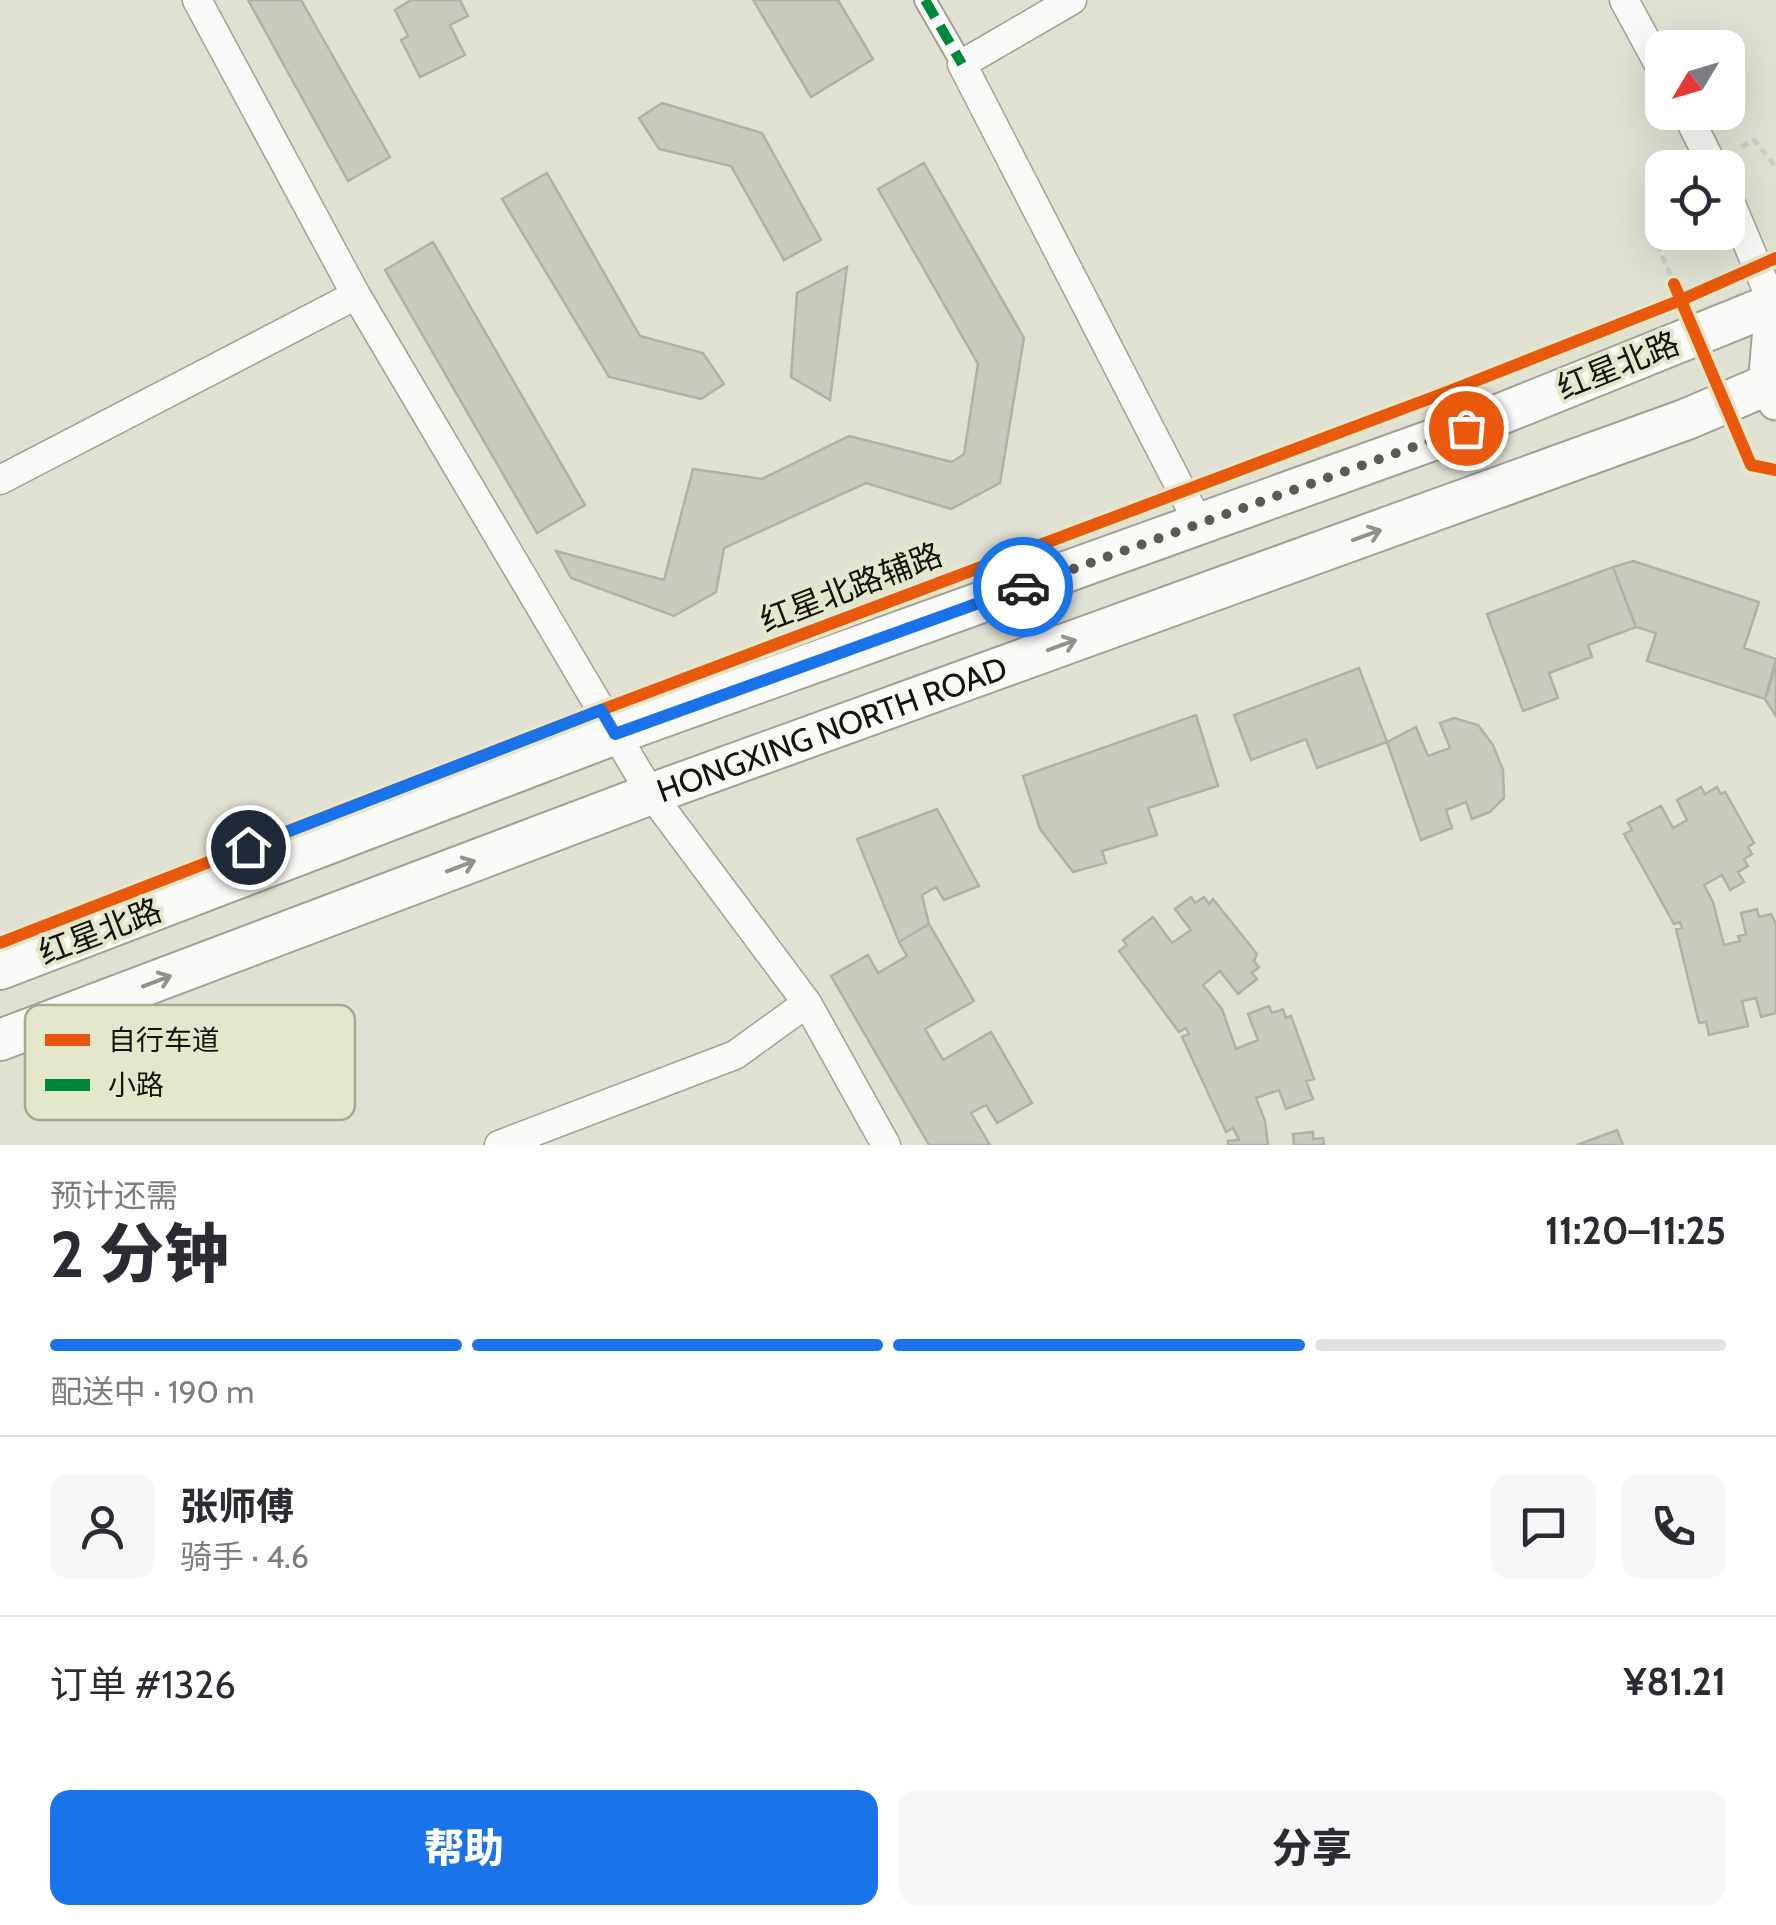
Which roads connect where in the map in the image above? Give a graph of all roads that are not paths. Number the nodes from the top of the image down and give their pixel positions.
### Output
1 (197, 0) edge
2 (926, 0) edge
3 (1072, 0) edge
4 (1624, 0) edge
5 (1645, 39) edge
6 (962, 64) junction
7 (1745, 226) edge
8 (1767, 263) edge
9 (356, 295) junction
10 (1775, 304) edge
11 (1773, 390) edge
12 (0, 480) edge
13 (1191, 508) junction
14 (608, 722) junction
15 (651, 794) junction
16 (0, 943) edge
17 (0, 969) edge
18 (807, 1003) junction
19 (93, 1005) edge
20 (25, 1031) edge
21 (0, 1040) edge
22 (498, 1145) edge
23 (886, 1145) edge

1 - 9 street
2 - 6 street
3 - 6 street
4 - 5 street
6 - 13 street
7 - 8 street
8 - 10 street
8 - 13 lane
9 - 12 street
9 - 14 street
10 - 11 street
10 - 13 main road, 红星北路
15 -> 11 main road, HONGXING NORTH ROAD
13 - 14 main road, 红星北路
14 - 15 street
14 - 16 lane
14 - 17 main road, 红星北路
15 - 18 street
19 -> 15 main road, HONGXING NORTH ROAD
18 - 22 street
18 - 23 street
21 -> 20 main road, HONGXING NORTH ROAD

